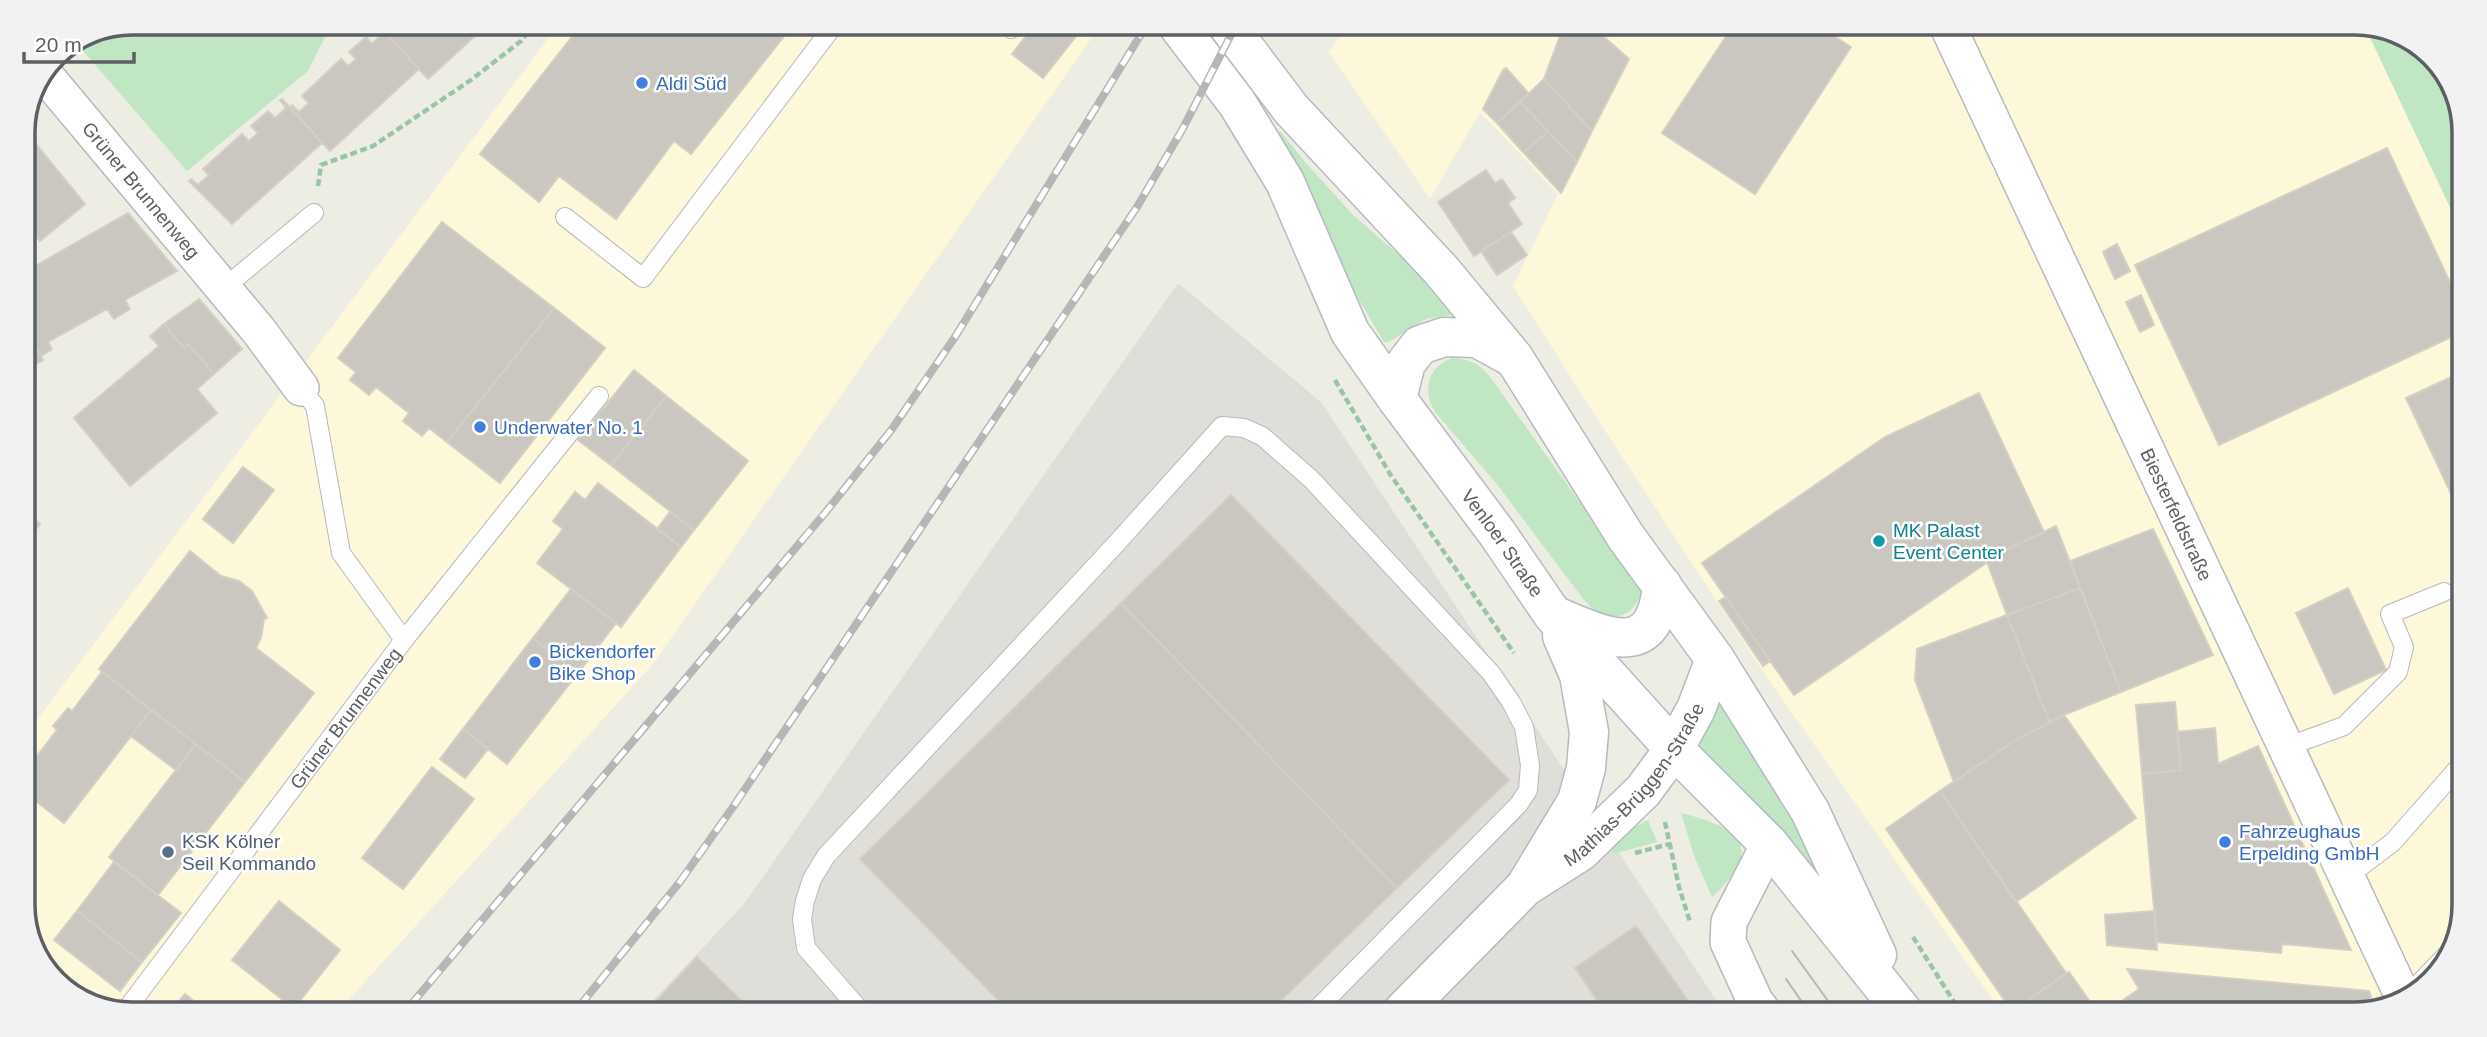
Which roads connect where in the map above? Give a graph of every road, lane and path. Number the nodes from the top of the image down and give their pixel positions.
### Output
1 (525, 35) edge
2 (827, 35) edge
3 (1185, 35) edge
4 (1235, 35) edge
5 (1951, 35) edge
6 (50, 81) edge
7 (314, 213) joint
8 (565, 217) dead end
9 (224, 288) junction
10 (1514, 358) junction
11 (302, 388) joint
12 (599, 396) dead end
13 (1397, 399) junction
14 (1661, 585) junction
15 (2444, 592) dead end
16 (1553, 615) junction
17 (404, 640) junction
18 (1715, 659) junction
19 (2286, 747) junction
20 (1674, 749) junction
21 (2452, 775) edge
22 (1643, 791) junction
23 (1769, 844) junction
24 (2347, 877) junction
25 (1525, 887) junction
26 (1693, 930) dead end
27 (1922, 953) dead end
28 (2400, 991) edge
29 (132, 1002) edge
30 (853, 1002) edge
31 (1323, 1002) edge
32 (1412, 1002) edge
33 (1756, 1002) edge
34 (1897, 1002) edge
35 (1899, 1002) edge
36 (1954, 1002) edge

1 - 7 path
2 - 8 lane
3 - 13 main road, Venloer Straße
4 - 10 main road, Venloer Straße
5 - 19 street, Biesterfeldstraße
6 - 9 street, Grüner Brunnenweg
7 - 9 lane
9 - 11 street, Grüner Brunnenweg
10 - 13 main road
10 - 14 main road, Venloer Straße
11 - 17 lane, Grüner Brunnenweg
12 - 17 lane
13 - 16 main road, Venloer Straße
14 - 16 main road
14 - 18 main road, Venloer Straße
15 - 19 lane
16 - 20 main road, Venloer Straße
16 - 25 main road, Mathias-Brüggen-Straße
17 - 29 lane, Grüner Brunnenweg
18 - 20 main road, Mathias-Brüggen-Straße
18 - 35 main road, Venloer Straße
19 - 24 street, Biesterfeldstraße
20 - 22 main road, Mathias-Brüggen-Straße
20 - 23 main road, Venloer Straße
21 - 24 lane
22 - 25 main road, Mathias-Brüggen-Straße
22 - 26 path
23 - 33 street
23 - 34 main road, Venloer Straße
24 - 28 street, Biesterfeldstraße
25 - 32 main road, Mathias-Brüggen-Straße
27 - 36 path
30 - 31 lane

